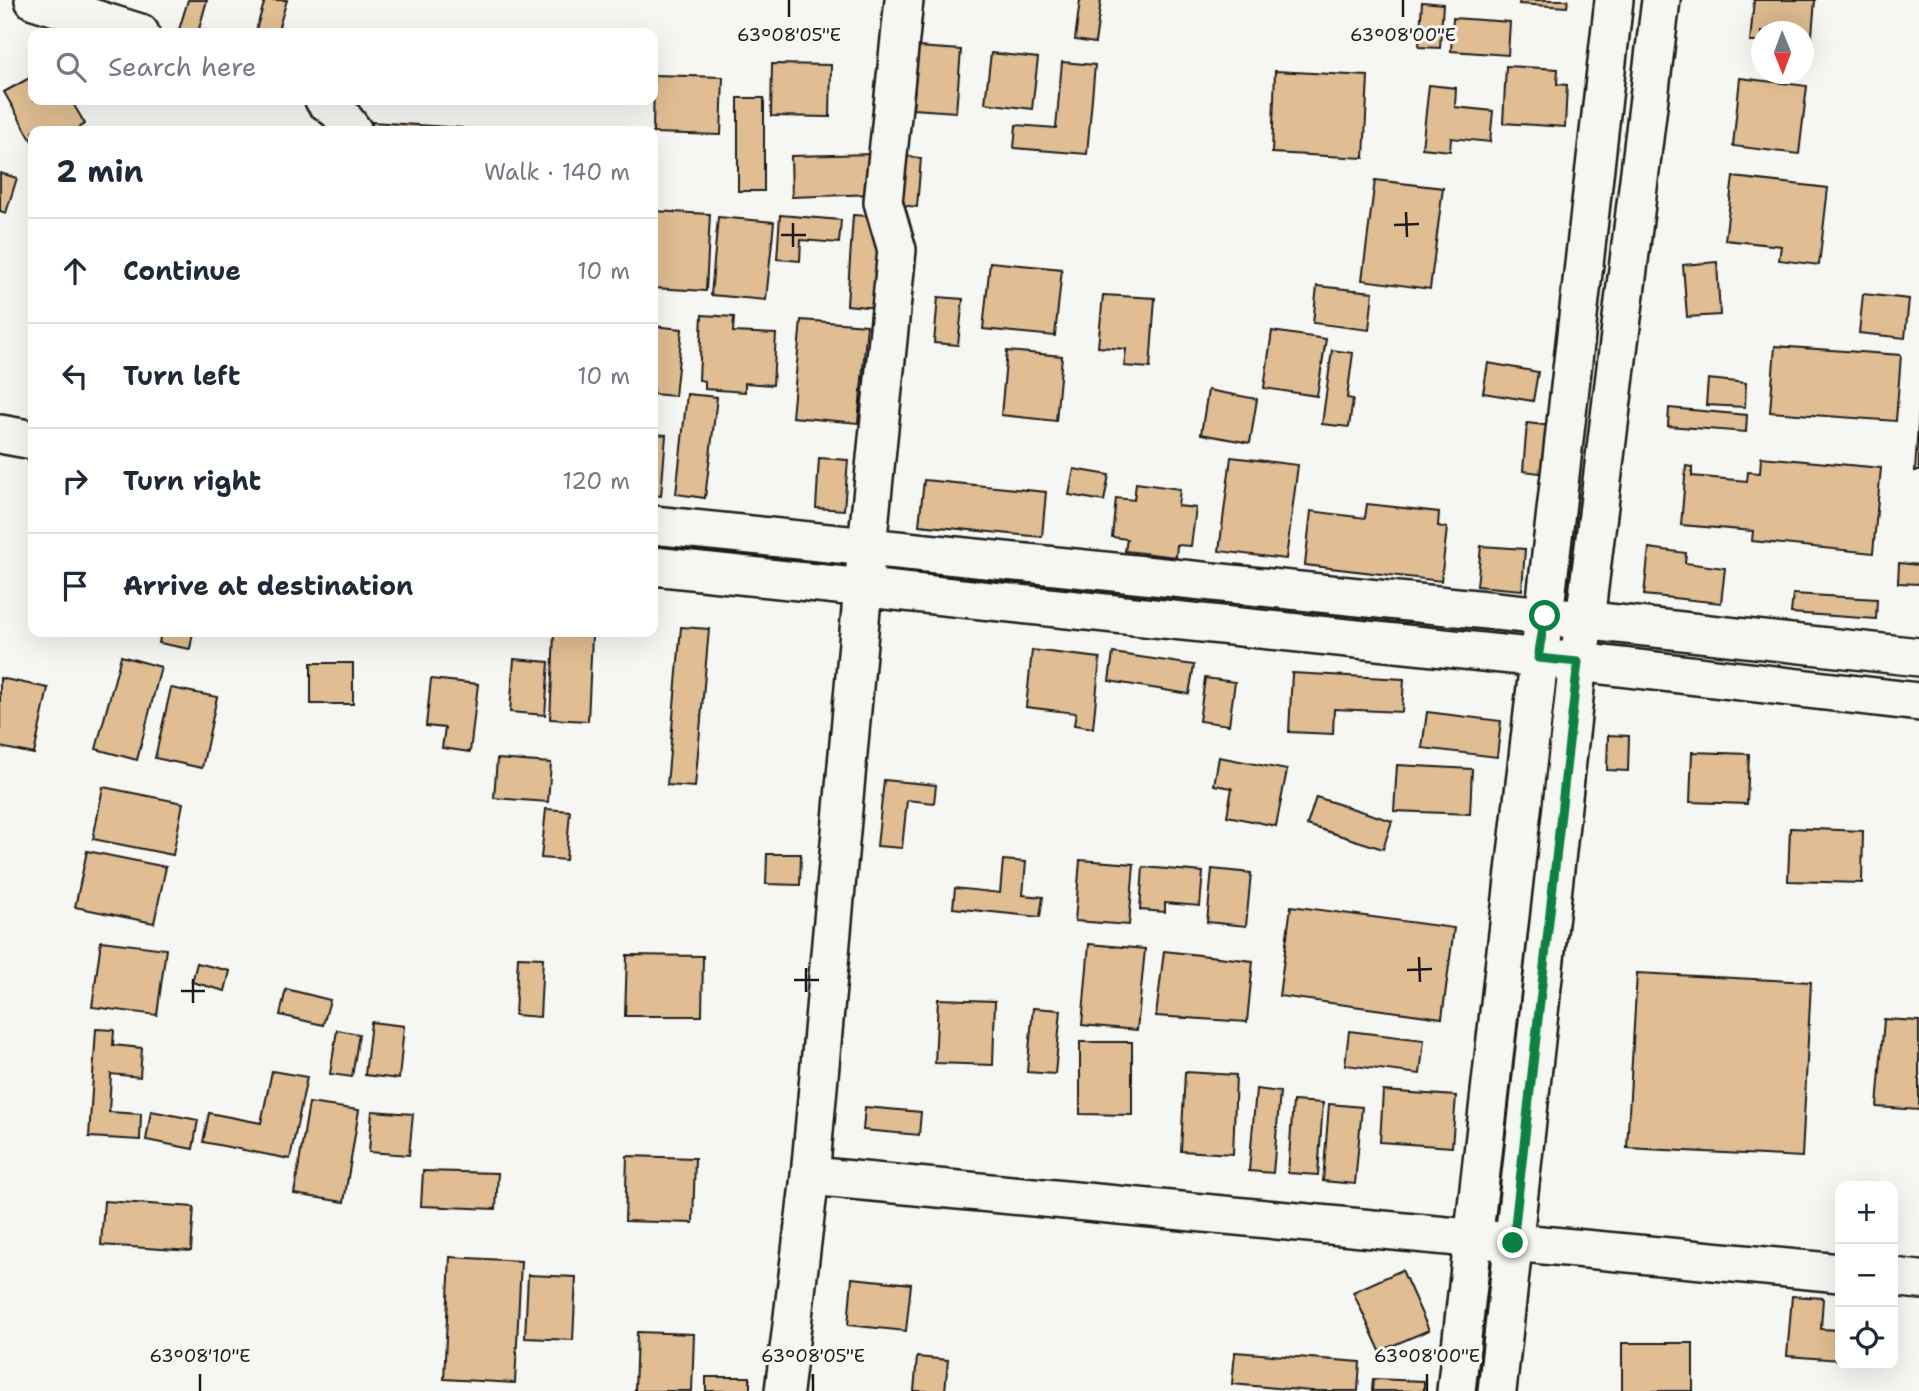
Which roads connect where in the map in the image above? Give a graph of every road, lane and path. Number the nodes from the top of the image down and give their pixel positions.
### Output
1 (34, 0) edge
2 (904, 0) edge
3 (1614, 0) edge
4 (1661, 0) edge
5 (124, 28) edge
6 (330, 105) edge
7 (349, 126) edge
8 (0, 434) edge
9 (28, 439) edge
10 (658, 525) edge
11 (867, 547) junction
12 (658, 566) edge
13 (863, 587) junction
14 (1545, 616) junction
15 (1586, 620) junction
16 (1919, 657) edge
17 (1538, 658) junction
18 (1578, 662) junction
19 (1919, 702) edge
20 (810, 1176) junction
21 (1472, 1239) junction
22 (1513, 1243) junction
23 (1835, 1273) edge
24 (1898, 1278) edge
25 (1919, 1280) edge
26 (784, 1391) edge
27 (1456, 1391) edge
28 (1497, 1391) edge

1 - 5 street
2 - 11 street
3 - 14 street
4 - 15 street
6 - 7 street
8 - 9 street
10 - 11 street
11 - 13 street
11 - 14 street
12 - 13 street
13 - 17 street
13 - 20 street
14 - 15 street
14 - 17 street
15 - 16 street
15 - 18 street
17 - 18 street
17 - 21 street
18 - 19 street
18 - 22 street
20 - 21 street
20 - 26 street
21 - 22 street
21 - 27 street
22 - 23 street
22 - 28 street
24 - 25 street

